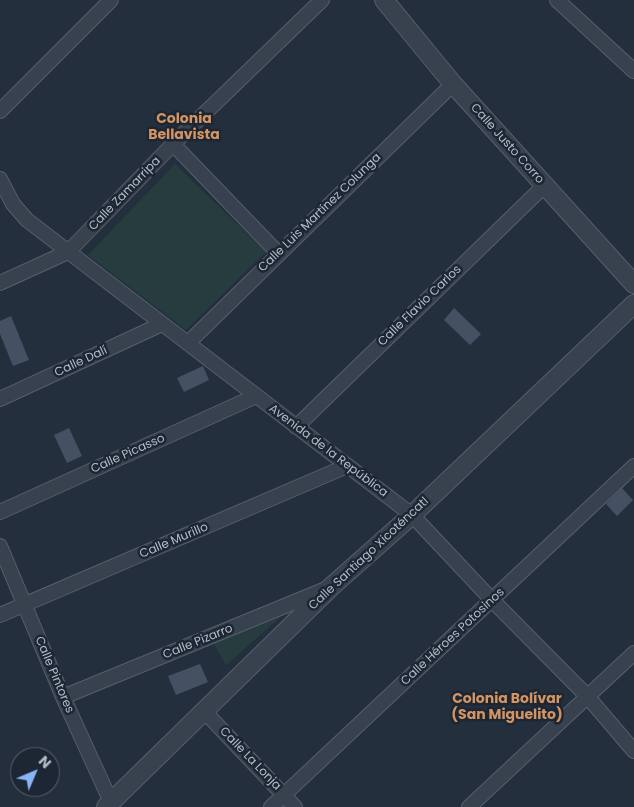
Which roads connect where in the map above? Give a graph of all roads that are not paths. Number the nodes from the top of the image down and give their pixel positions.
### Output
1 (111, 0) edge
2 (322, 0) edge
3 (384, 0) edge
4 (557, 0) edge
5 (634, 70) edge
6 (453, 84) junction
7 (0, 111) edge
8 (173, 144) junction
9 (0, 180) edge
10 (544, 186) junction
11 (68, 252) junction
12 (278, 253) junction
13 (0, 283) edge
14 (634, 284) edge
15 (634, 304) edge
16 (162, 324) junction
17 (188, 343) junction
18 (256, 396) junction
19 (0, 400) edge
20 (296, 427) junction
21 (347, 466) junction
22 (634, 466) edge
23 (0, 512) edge
24 (412, 515) junction
25 (0, 546) edge
26 (332, 586) junction
27 (492, 600) junction
28 (25, 604) junction
29 (0, 615) edge
30 (634, 653) edge
31 (587, 696) junction
32 (63, 697) junction
33 (205, 712) junction
34 (634, 751) edge
35 (284, 794) junction
36 (108, 805) edge
37 (271, 807) edge
38 (296, 807) edge
39 (469, 807) edge

1 - 7 street
2 - 8 street, Calle Zamarripa
3 - 6 street, Calle Justo Corro
4 - 5 street
6 - 10 street, Calle Justo Corro
6 - 12 street, Calle Luis Martínez Colunga
8 - 11 street, Calle Zamarripa
8 - 12 street
9 - 11 street, Avenida de la República
10 - 14 street, Calle Justo Corro
10 - 20 street, Calle Flavio Carlos
11 - 13 street, Calle Zamarripa
11 - 16 street, Avenida de la República
12 - 17 street, Calle Luis Martínez Colunga
15 - 24 street, Calle Santiago Xicoténcatl
16 - 17 street, Avenida de la República
16 - 19 street, Calle Dalí
17 - 18 street, Avenida de la República
18 - 20 street, Avenida de la República
18 - 23 street, Calle Picasso
20 - 21 street, Avenida de la República
21 - 24 street, Avenida de la República
21 - 28 street, Calle Murillo
22 - 27 street, Calle Héroes Potosinos
24 - 26 street, Calle Santiago Xicoténcatl
24 - 27 street, Avenida de la República
25 - 28 street, Calle Pintores
26 - 32 street, Calle Pizarro
26 - 33 street, Calle Santiago Xicoténcatl
27 - 31 street, Avenida de la República
27 - 35 street, Calle Héroes Potosinos
28 - 29 street, Calle Murillo
28 - 32 street, Calle Pintores
30 - 31 street
31 - 34 street, Avenida de la República
31 - 39 street
32 - 36 street, Calle Pintores
33 - 35 street, Calle La Lonja
33 - 36 street, Calle Santiago Xicoténcatl
35 - 37 street, Calle Héroes Potosinos
35 - 38 street, Calle La Lonja

